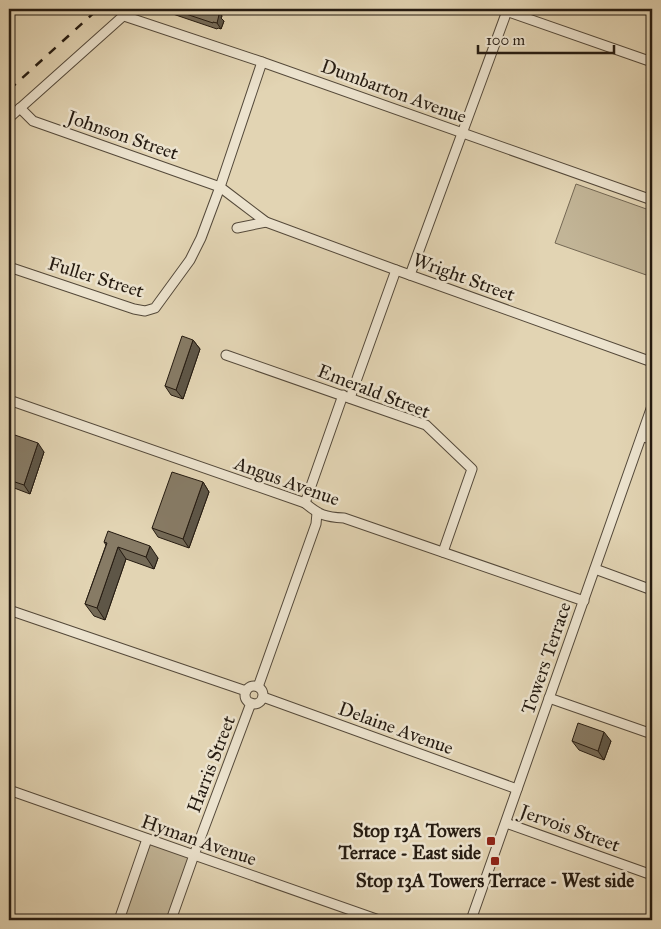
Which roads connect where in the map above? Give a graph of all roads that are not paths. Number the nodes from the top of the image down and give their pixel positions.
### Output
1 (131, 9) edge
2 (505, 9) edge
3 (124, 16) junction
4 (262, 62) junction
5 (652, 62) edge
6 (20, 108) junction
7 (9, 118) edge
8 (462, 132) junction
9 (220, 187) junction
10 (652, 200) edge
11 (266, 222) junction
12 (237, 228) dead end
13 (9, 267) edge
14 (396, 270) junction
15 (410, 276) junction
16 (226, 355) dead end
17 (652, 362) edge
18 (347, 397) junction
19 (9, 400) edge
20 (652, 406) edge
21 (642, 436) junction
22 (652, 440) edge
23 (305, 503) junction
24 (317, 513) junction
25 (443, 552) junction
26 (595, 569) junction
27 (652, 590) edge
28 (584, 601) junction
29 (9, 610) edge
30 (258, 687) junction
31 (246, 691) junction
32 (263, 697) junction
33 (549, 698) junction
34 (251, 703) junction
35 (652, 734) edge
36 (517, 789) junction
37 (9, 790) edge
38 (506, 823) junction
39 (147, 838) junction
40 (194, 855) junction
41 (652, 875) edge
42 (119, 920) edge
43 (171, 920) edge
44 (379, 920) edge
45 (471, 920) edge

1 - 3 street
2 - 5 street
2 - 8 street
3 - 4 street, Dumbarton Avenue
3 - 6 street
4 - 8 street, Dumbarton Avenue
4 - 9 street
6 - 7 street
6 - 9 street, Johnson Street
8 - 10 street, Dumbarton Avenue
8 - 15 street
9 - 11 street, Wright Street
9 - 13 street, Fuller Street
11 - 12 street
11 - 14 street, Wright Street
14 - 15 street, Wright Street
14 - 18 street
15 - 17 street, Wright Street
16 - 18 street, Emerald Street
18 - 23 street
18 - 25 street, Emerald Street
19 - 23 street, Angus Avenue
20 - 21 street, Towers Terrace
21 - 22 street
21 - 26 street, Towers Terrace
23 - 24 street, Angus Avenue
24 - 25 street, Angus Avenue
24 - 30 street
25 - 28 street, Angus Avenue
26 - 27 street
26 - 28 street, Towers Terrace
28 - 33 street, Towers Terrace
29 - 31 street
30 - 31 street
30 - 32 street
31 - 34 street
32 - 34 street
32 - 36 street, Delaine Avenue
33 - 35 street
33 - 36 street, Towers Terrace
34 - 40 street, Harris Street
36 - 38 street, Towers Terrace
37 - 39 street, Hyman Avenue
38 - 41 street, Jervois Street
38 - 45 street, Towers Terrace
39 - 40 street, Hyman Avenue
39 - 42 street
40 - 43 street, Harris Street
40 - 44 street, Hyman Avenue

